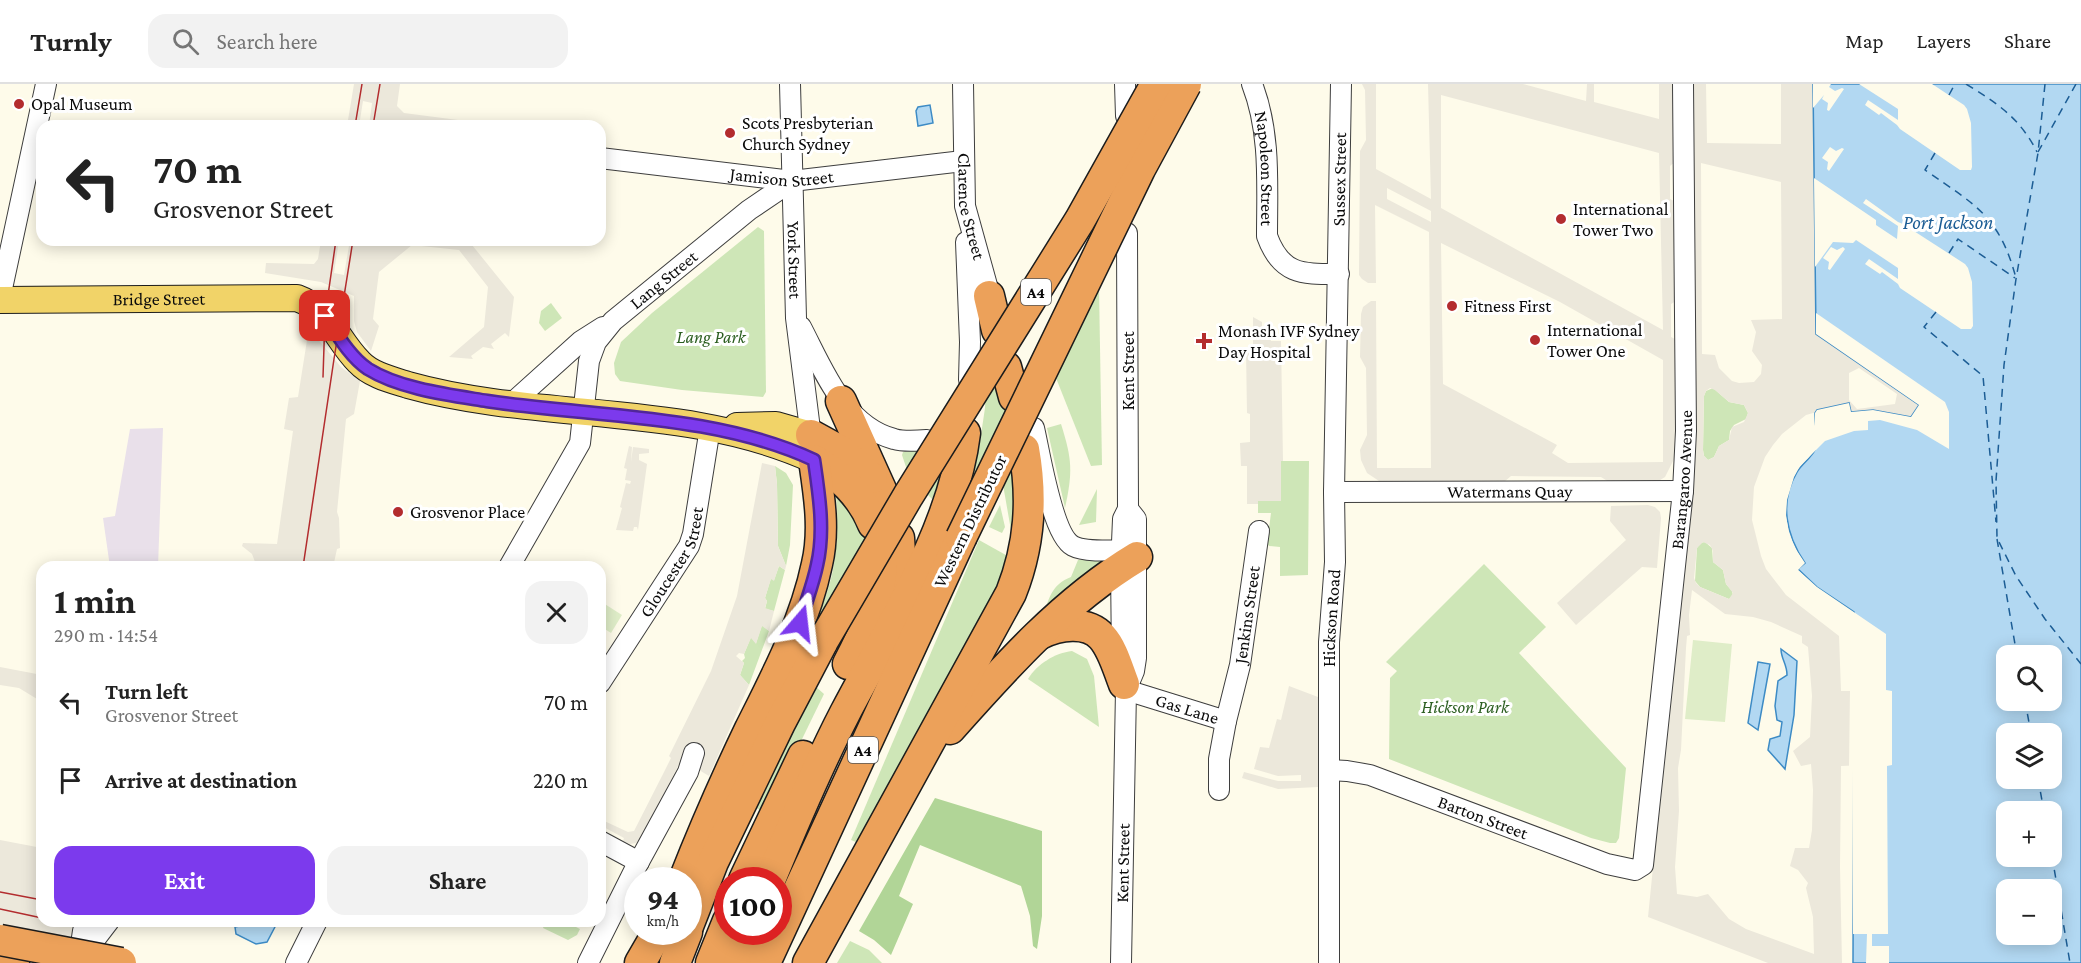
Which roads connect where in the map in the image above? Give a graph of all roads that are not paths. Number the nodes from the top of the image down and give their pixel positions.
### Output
1 (46, 84) edge
2 (790, 84) edge
3 (963, 84) edge
4 (1156, 84) edge
5 (1186, 84) edge
6 (1252, 84) edge
7 (1341, 84) edge
8 (1683, 84) edge
9 (1127, 88) edge
10 (1126, 116) dead end
11 (38, 120) edge
12 (36, 131) edge
13 (606, 159) edge
14 (963, 161) junction
15 (792, 182) junction
16 (965, 206) junction
17 (1127, 233) dead end
18 (1339, 274) junction
19 (989, 296) joint
20 (0, 299) edge
21 (796, 318) junction
22 (613, 321) junction
23 (998, 328) dead end
24 (969, 380) dead end
25 (841, 401) junction
26 (511, 404) junction
27 (584, 412) junction
28 (710, 428) junction
29 (965, 433) dead end
30 (927, 440) dead end
31 (813, 448) junction
32 (1034, 449) junction
33 (1683, 491) junction
34 (1334, 492) junction
35 (1259, 531) dead end
36 (899, 538) dead end
37 (1129, 555) junction
38 (512, 561) edge
39 (882, 567) dead end
40 (1037, 636) junction
41 (875, 657) junction
42 (606, 674) edge
43 (1125, 687) junction
44 (1232, 697) joint
45 (1226, 721) junction
46 (946, 733) junction
47 (694, 753) dead end
48 (1329, 770) junction
49 (1219, 790) dead end
50 (606, 844) edge
51 (639, 862) junction
52 (690, 867) edge
53 (750, 867) edge
54 (776, 867) edge
55 (1635, 870) joint
56 (702, 891) edge
57 (84, 927) edge
58 (104, 927) edge
59 (314, 927) edge
60 (0, 940) edge
61 (682, 945) edge
62 (718, 945) edge
63 (745, 945) edge
64 (0, 960) edge
65 (14, 963) edge
66 (121, 963) edge
67 (296, 963) edge
68 (588, 963) edge
69 (675, 963) edge
70 (711, 963) edge
71 (739, 963) edge
72 (765, 963) edge
73 (810, 963) edge
74 (1121, 963) edge
75 (1329, 963) edge

1 - 11 street
2 - 15 street, York Street
3 - 14 street, Clarence Street
4 - 56 highway, A4, bridge
5 - 72 highway, Western Distributor / A4, bridge
6 - 18 street, Napoleon Street
7 - 18 street, Sussex Street
8 - 33 street, Barangaroo Avenue
9 - 10 street
12 - 20 street
13 - 15 street, Jamison Street
14 - 15 street, Jamison Street
14 - 16 street, Clarence Street
15 - 21 street, York Street
15 - 22 street, Lang Street
16 - 19 street, Clarence Street
16 - 24 street
17 - 37 street, Kent Street
18 - 34 street, Hickson Road
19 - 23 highway
20 - 26 main road, Bridge Street
21 - 25 street
21 - 31 street, York Street
22 - 26 street
22 - 27 street, Lang Street
25 - 30 street
25 - 31 highway
26 - 27 main road
27 - 28 main road
27 - 38 street, Lang Street
28 - 31 main road
28 - 42 street, Gloucester Street
29 - 41 highway
31 - 52 highway
32 - 37 street
32 - 46 highway
32 - 73 highway
33 - 34 street, Watermans Quay
33 - 55 street, Barangaroo Avenue
34 - 48 street, Hickson Road
35 - 44 street, Jenkins Street
36 - 41 highway
37 - 40 highway
37 - 43 street, Kent Street
39 - 53 highway
40 - 43 highway
40 - 46 highway
41 - 54 highway
43 - 45 street, Gas Lane
43 - 74 street, Kent Street
44 - 45 street, Gas Lane
45 - 49 street
46 - 73 highway
47 - 51 street
48 - 55 street, Barton Street
48 - 75 street, Hickson Road
50 - 51 street
51 - 68 street
57 - 58 street
59 - 67 street
60 - 66 highway, bridge
61 - 69 highway
62 - 70 highway
63 - 71 highway
64 - 65 highway

